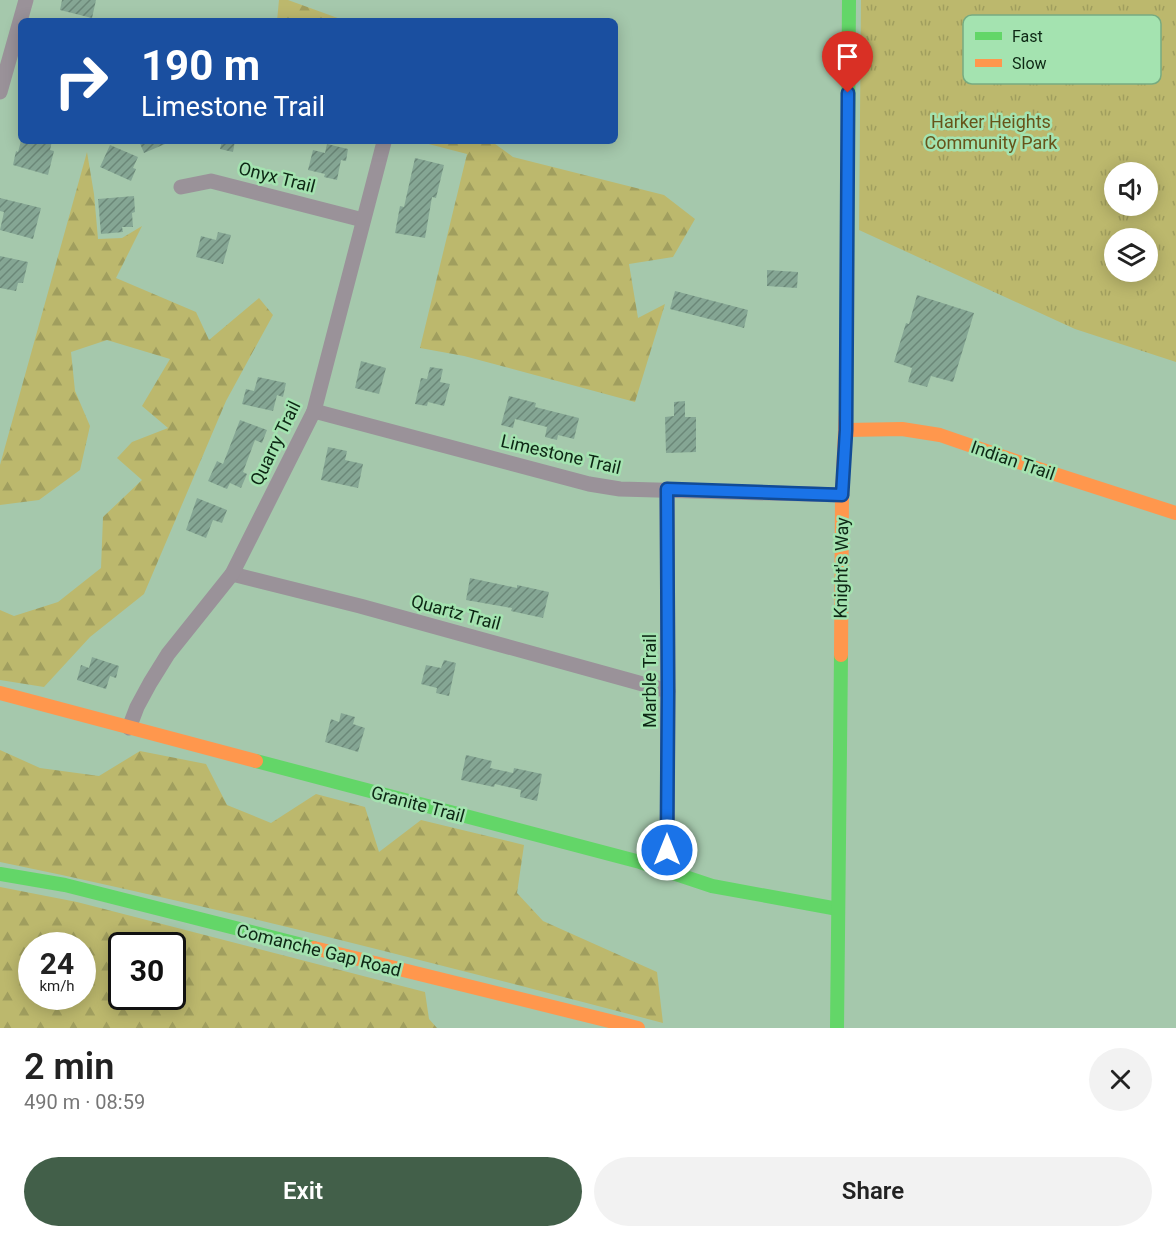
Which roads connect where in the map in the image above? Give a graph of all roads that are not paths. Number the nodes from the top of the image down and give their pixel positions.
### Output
1 (26, 0) edge
2 (849, 0) edge
3 (21, 18) edge
4 (18, 28) edge
5 (0, 92) edge
6 (383, 144) edge
7 (181, 187) dead end
8 (363, 220) junction
9 (314, 411) junction
10 (846, 430) junction
11 (667, 489) junction
12 (842, 495) junction
13 (1176, 513) edge
14 (232, 574) junction
15 (668, 691) junction
16 (0, 693) edge
17 (129, 728) junction
18 (667, 872) junction
19 (0, 874) edge
20 (838, 909) junction
21 (638, 1028) edge
22 (837, 1028) edge

1 - 3 street
2 - 10 street, Knight's Way
4 - 5 street
6 - 8 street, Quarry Trail
7 - 8 street, Onyx Trail
8 - 9 street, Quarry Trail
9 - 11 street, Limestone Trail
9 - 14 street, Quarry Trail
10 - 12 street, Knight's Way
10 - 13 street, Indian Trail
11 - 12 street, Limestone Trail
11 - 15 street, Marble Trail
12 - 20 street, Knight's Way
14 - 15 street, Quartz Trail
14 - 17 street, Quarry Trail
15 - 18 street, Marble Trail
16 - 17 street, Granite Trail
17 - 18 street, Granite Trail
18 - 20 street, Granite Trail
19 - 21 street, Comanche Gap Road
20 - 22 street, Knight's Way

